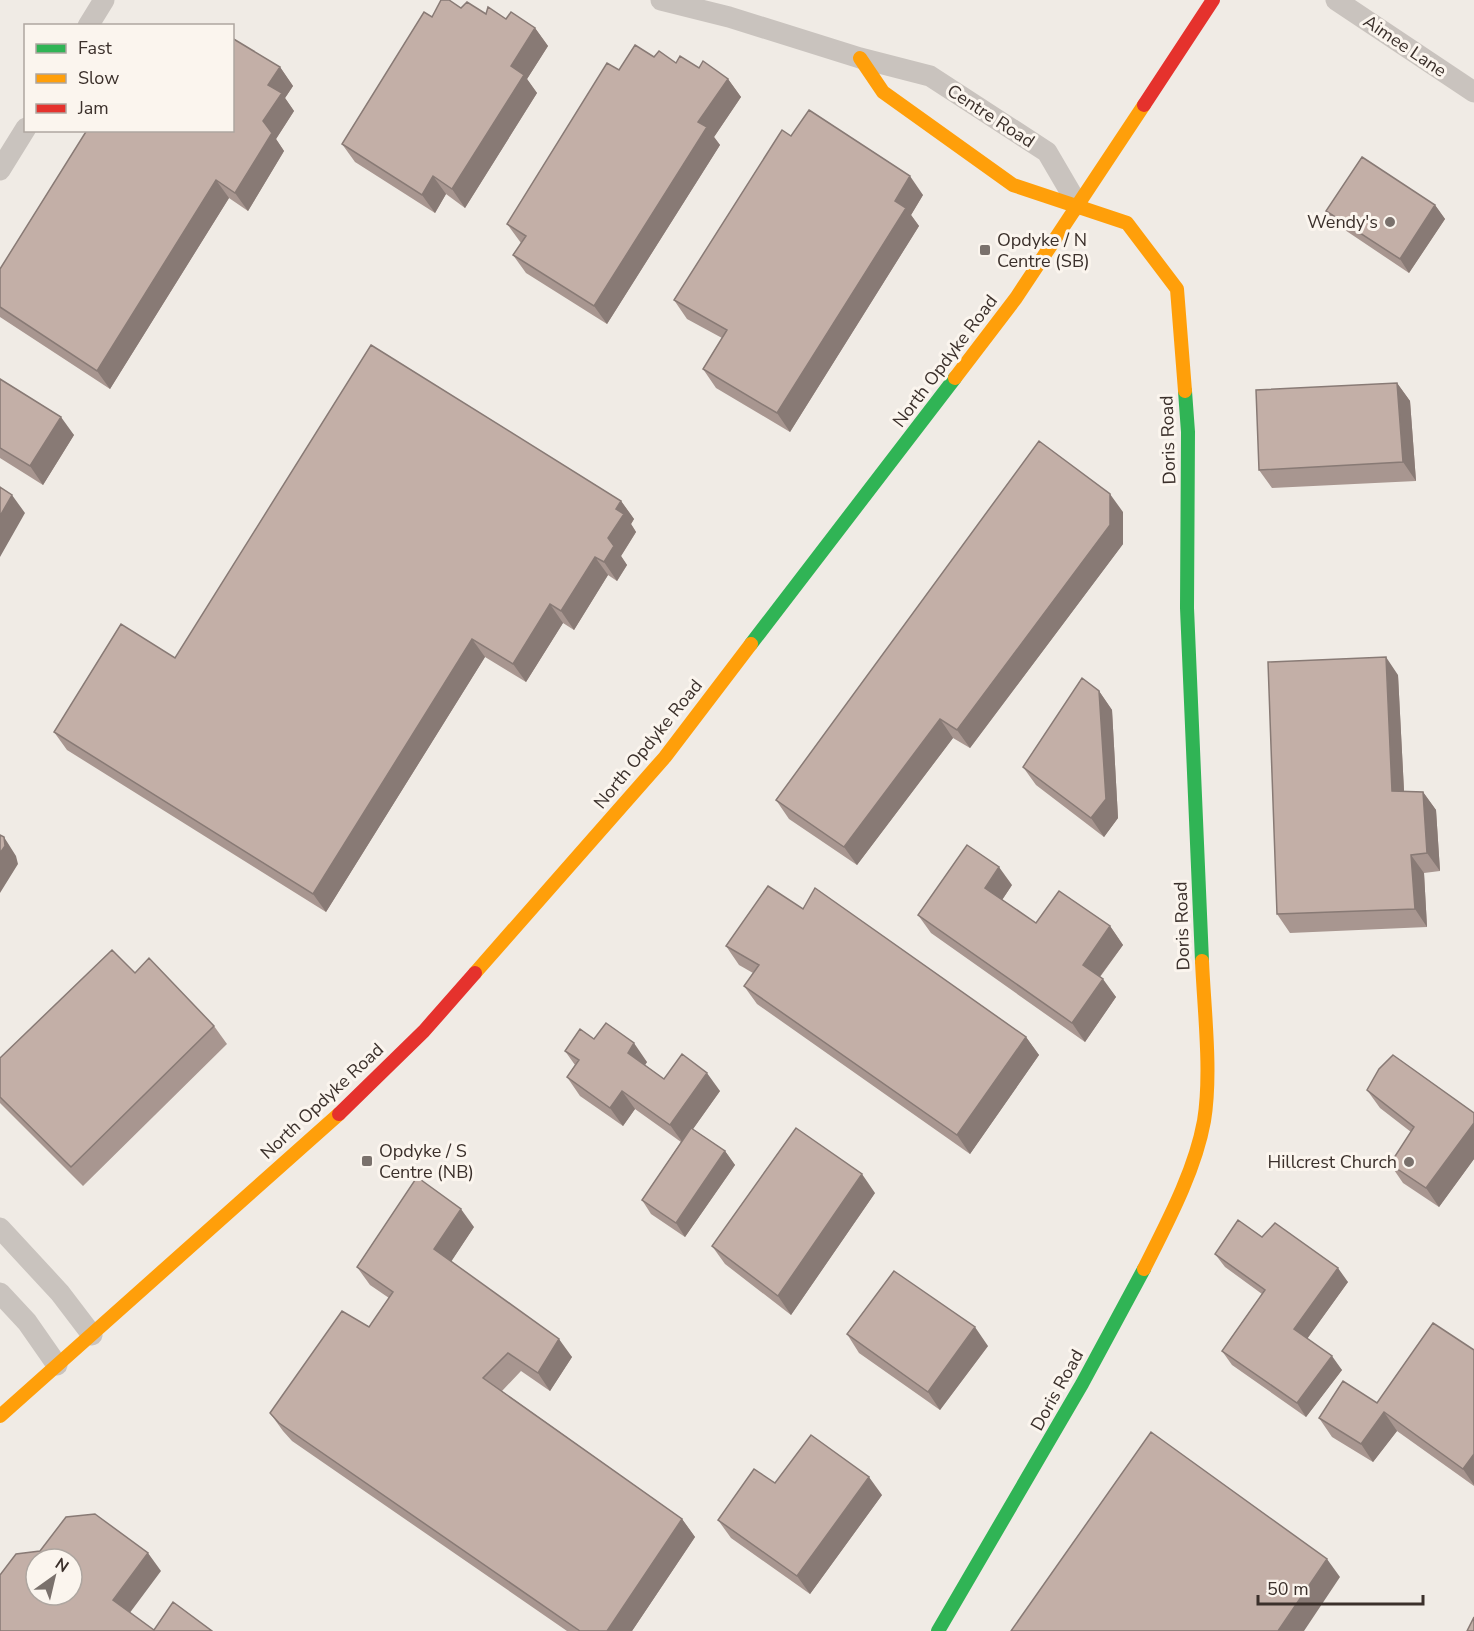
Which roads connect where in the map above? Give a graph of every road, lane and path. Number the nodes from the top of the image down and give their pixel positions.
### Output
1 (104, 0) edge
2 (661, 0) edge
3 (1213, 0) edge
4 (1336, 0) edge
5 (89, 24) edge
6 (860, 58) junction
7 (1474, 92) edge
8 (24, 131) edge
9 (0, 170) edge
10 (1078, 206) junction
11 (0, 1228) edge
12 (0, 1293) edge
13 (92, 1335) junction
14 (57, 1365) junction
15 (0, 1416) edge
16 (938, 1631) edge

1 - 5 street
2 - 6 street, Centre Road
3 - 10 main road, North Opdyke Road
4 - 7 street, Aimee Lane
6 - 10 main road
6 - 10 street, Centre Road
8 - 9 street
10 - 13 main road, North Opdyke Road
10 - 16 main road, Doris Road
11 - 13 street
12 - 14 street
13 - 14 main road, North Opdyke Road
14 - 15 main road, North Opdyke Road

